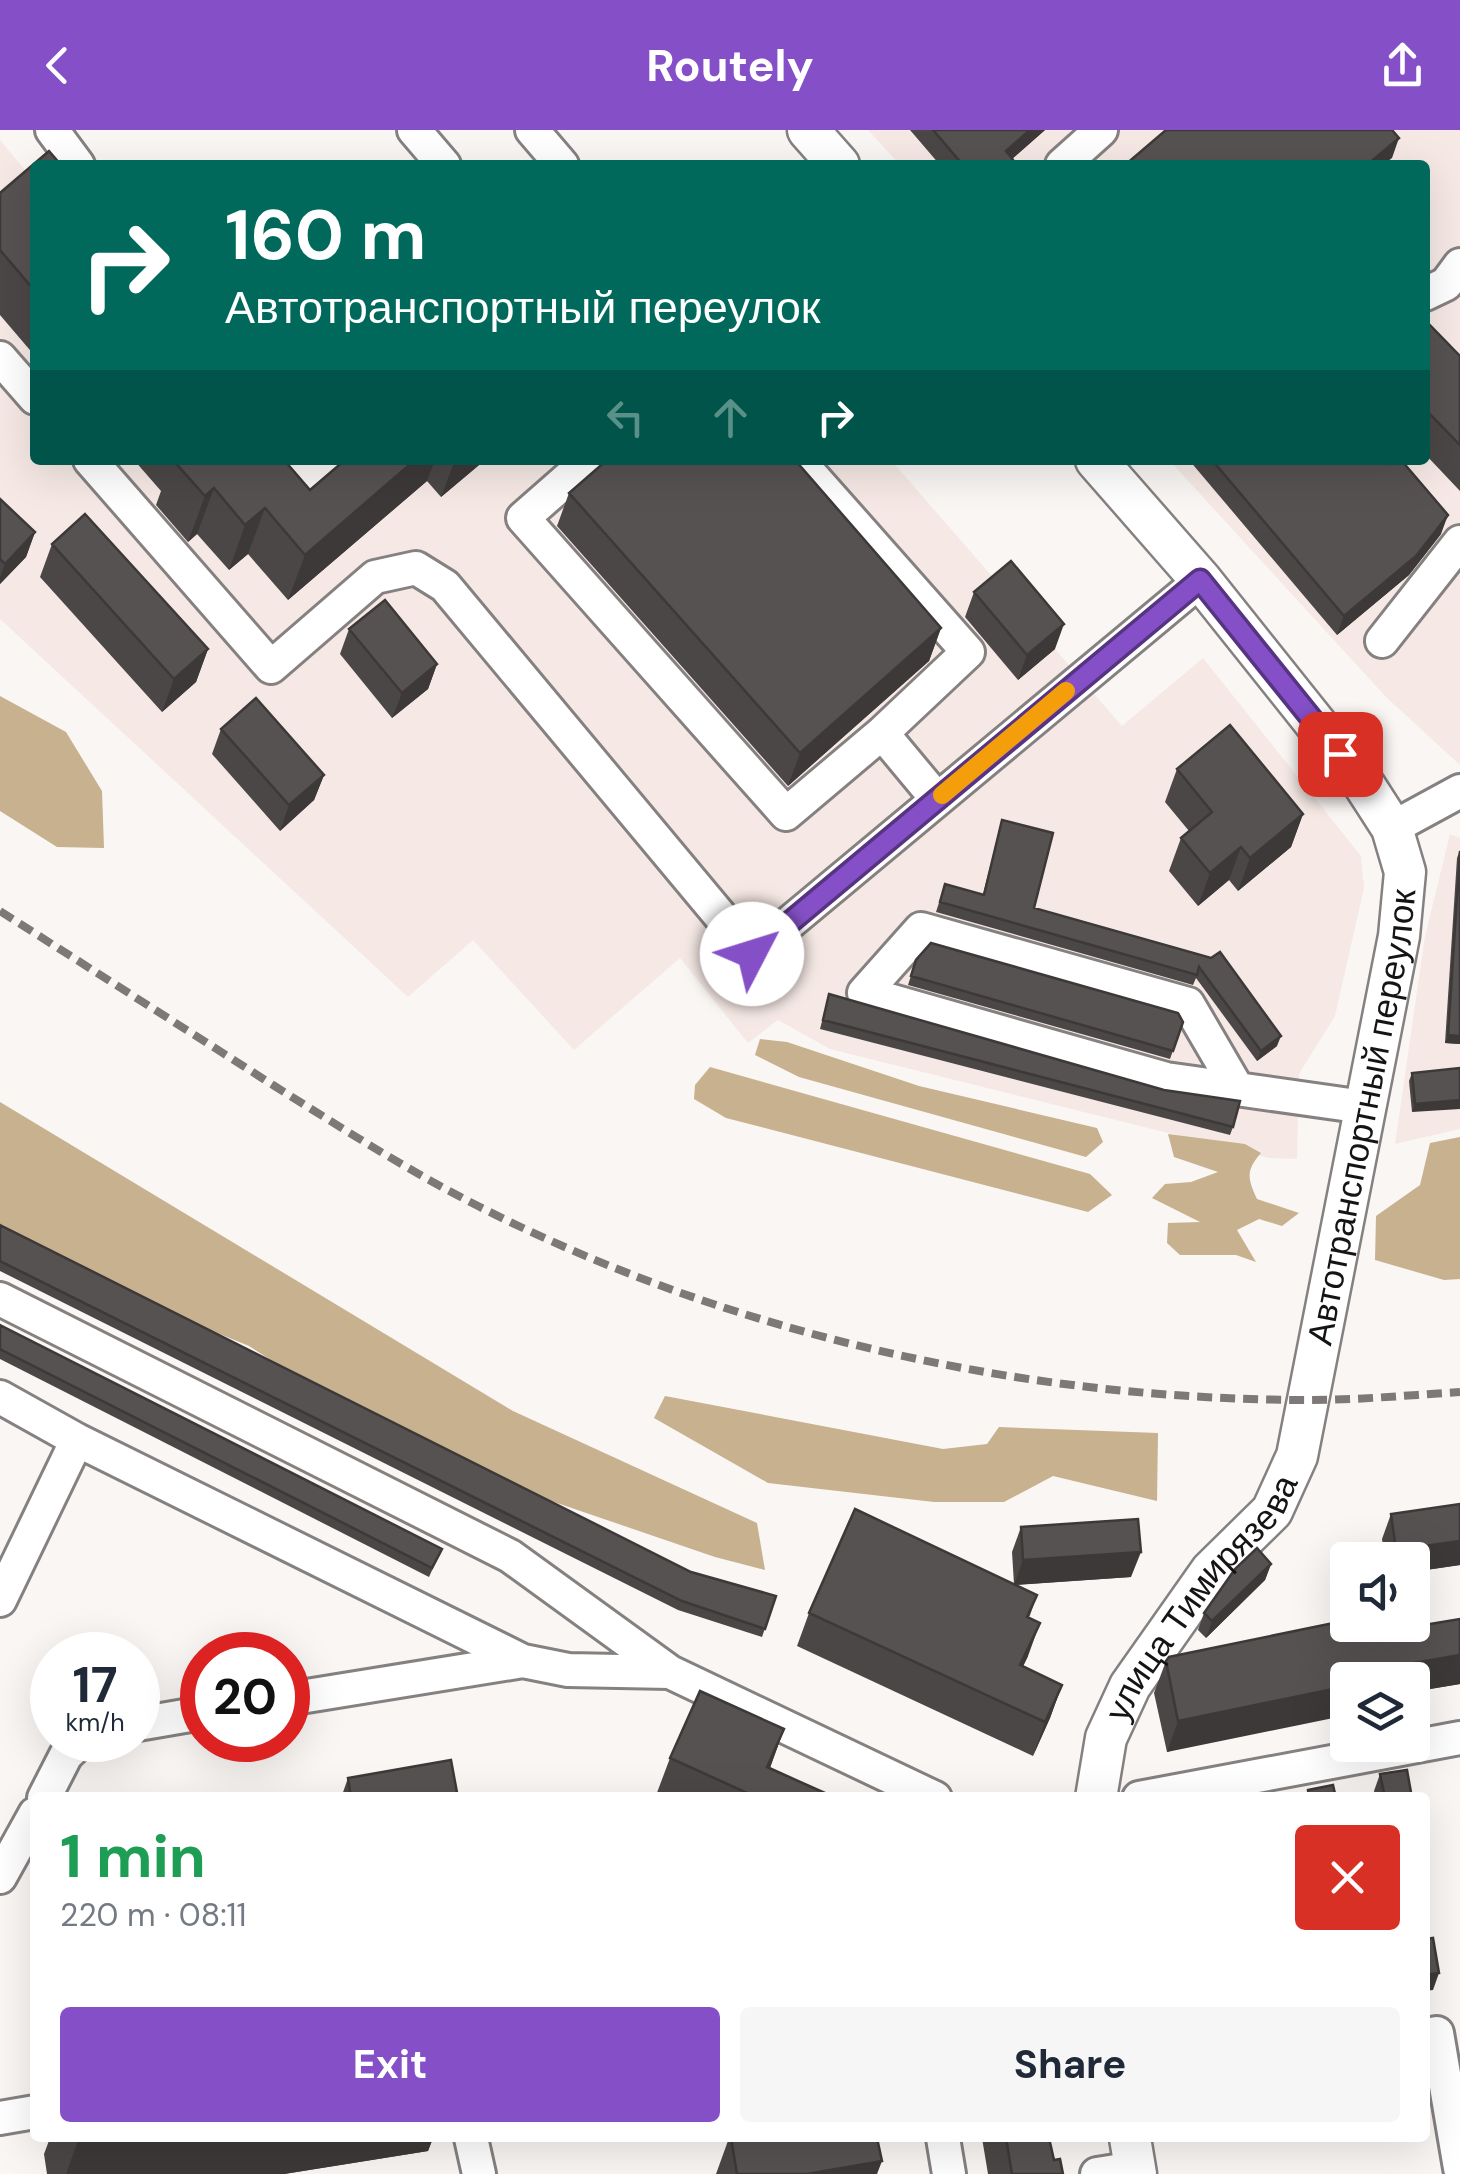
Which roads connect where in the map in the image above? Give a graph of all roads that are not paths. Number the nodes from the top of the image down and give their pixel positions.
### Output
1 (52, 130) edge
2 (414, 130) edge
3 (532, 130) edge
4 (808, 130) edge
5 (1101, 130) edge
6 (74, 160) edge
7 (440, 160) edge
8 (558, 160) edge
9 (835, 160) edge
10 (1068, 160) edge
11 (0, 358) edge
12 (30, 392) edge
13 (94, 465) edge
14 (584, 465) edge
15 (802, 465) edge
16 (1100, 465) edge
17 (1460, 542) edge
18 (1200, 580) junction
19 (1382, 642) dead end
20 (882, 733) junction
21 (1460, 790) edge
22 (937, 799) junction
23 (1392, 828) junction
24 (1237, 1088) junction
25 (1364, 1107) junction
26 (0, 1299) edge
27 (0, 1397) edge
28 (1310, 1400) joint
29 (77, 1440) junction
30 (0, 1600) edge
31 (524, 1661) junction
32 (670, 1672) junction
33 (310, 1696) edge
34 (1459, 1745) edge
35 (62, 1762) edge
36 (47, 1792) edge
37 (922, 1792) edge
38 (1097, 1792) edge
39 (1174, 1792) edge
40 (30, 1823) edge
41 (0, 1876) edge
42 (1441, 2032) edge
43 (30, 2113) edge
44 (0, 2118) edge
45 (473, 2142) edge
46 (944, 2142) edge
47 (1460, 2168) edge
48 (478, 2174) edge
49 (949, 2174) edge

1 - 6 street
2 - 7 street
3 - 8 street
4 - 9 main road
5 - 10 street
11 - 12 street
13 - 22 street
14 - 20 street
15 - 20 street
16 - 18 main road, Автотранспортный переулок
17 - 19 street
18 - 22 street
18 - 23 main road, Автотранспортный переулок
20 - 22 street
21 - 23 street
23 - 25 main road, Автотранспортный переулок
24 - 24 street
24 - 25 street
25 - 28 main road, Автотранспортный переулок
26 - 32 street
27 - 29 street
28 - 38 main road, улица Тимирязева
29 - 30 street
29 - 31 street
31 - 32 street
31 - 33 street
32 - 37 street
34 - 39 street
35 - 36 street
40 - 41 street
42 - 47 street
43 - 44 street
45 - 48 street
46 - 49 street

